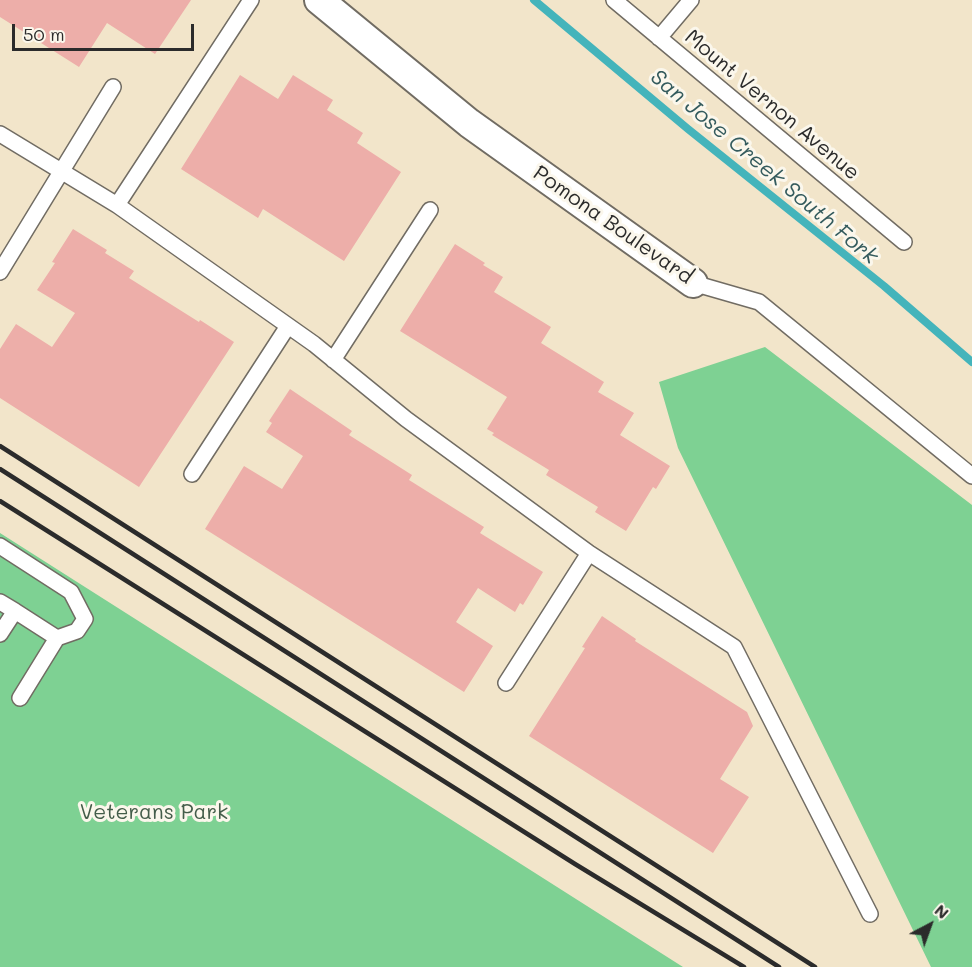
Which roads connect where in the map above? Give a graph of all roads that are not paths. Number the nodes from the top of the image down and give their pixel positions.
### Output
1 (251, 0) edge
2 (319, 0) edge
3 (614, 0) edge
4 (691, 0) edge
5 (658, 38) junction
6 (113, 87) dead end
7 (0, 134) edge
8 (61, 171) junction
9 (117, 206) junction
10 (430, 210) dead end
11 (904, 242) dead end
12 (0, 272) edge
13 (693, 283) joint
14 (288, 326) junction
15 (333, 360) junction
16 (192, 474) dead end
17 (972, 476) edge
18 (0, 546) edge
19 (589, 553) junction
20 (0, 602) edge
21 (15, 611) junction
22 (0, 634) edge
23 (57, 638) junction
24 (506, 683) dead end
25 (20, 698) dead end
26 (870, 914) dead end

1 - 9 lane
2 - 13 street, Pomona Boulevard
3 - 5 lane, Mount Vernon Avenue
4 - 5 lane
5 - 11 lane, Mount Vernon Avenue
6 - 8 lane
7 - 8 lane
8 - 9 lane
8 - 12 lane
9 - 14 lane
10 - 15 lane
13 - 17 lane, Pomona Boulevard
14 - 15 lane
14 - 16 lane
15 - 19 lane
18 - 23 lane
19 - 24 lane
19 - 26 lane
20 - 21 lane
21 - 22 lane
21 - 23 lane
23 - 25 lane

